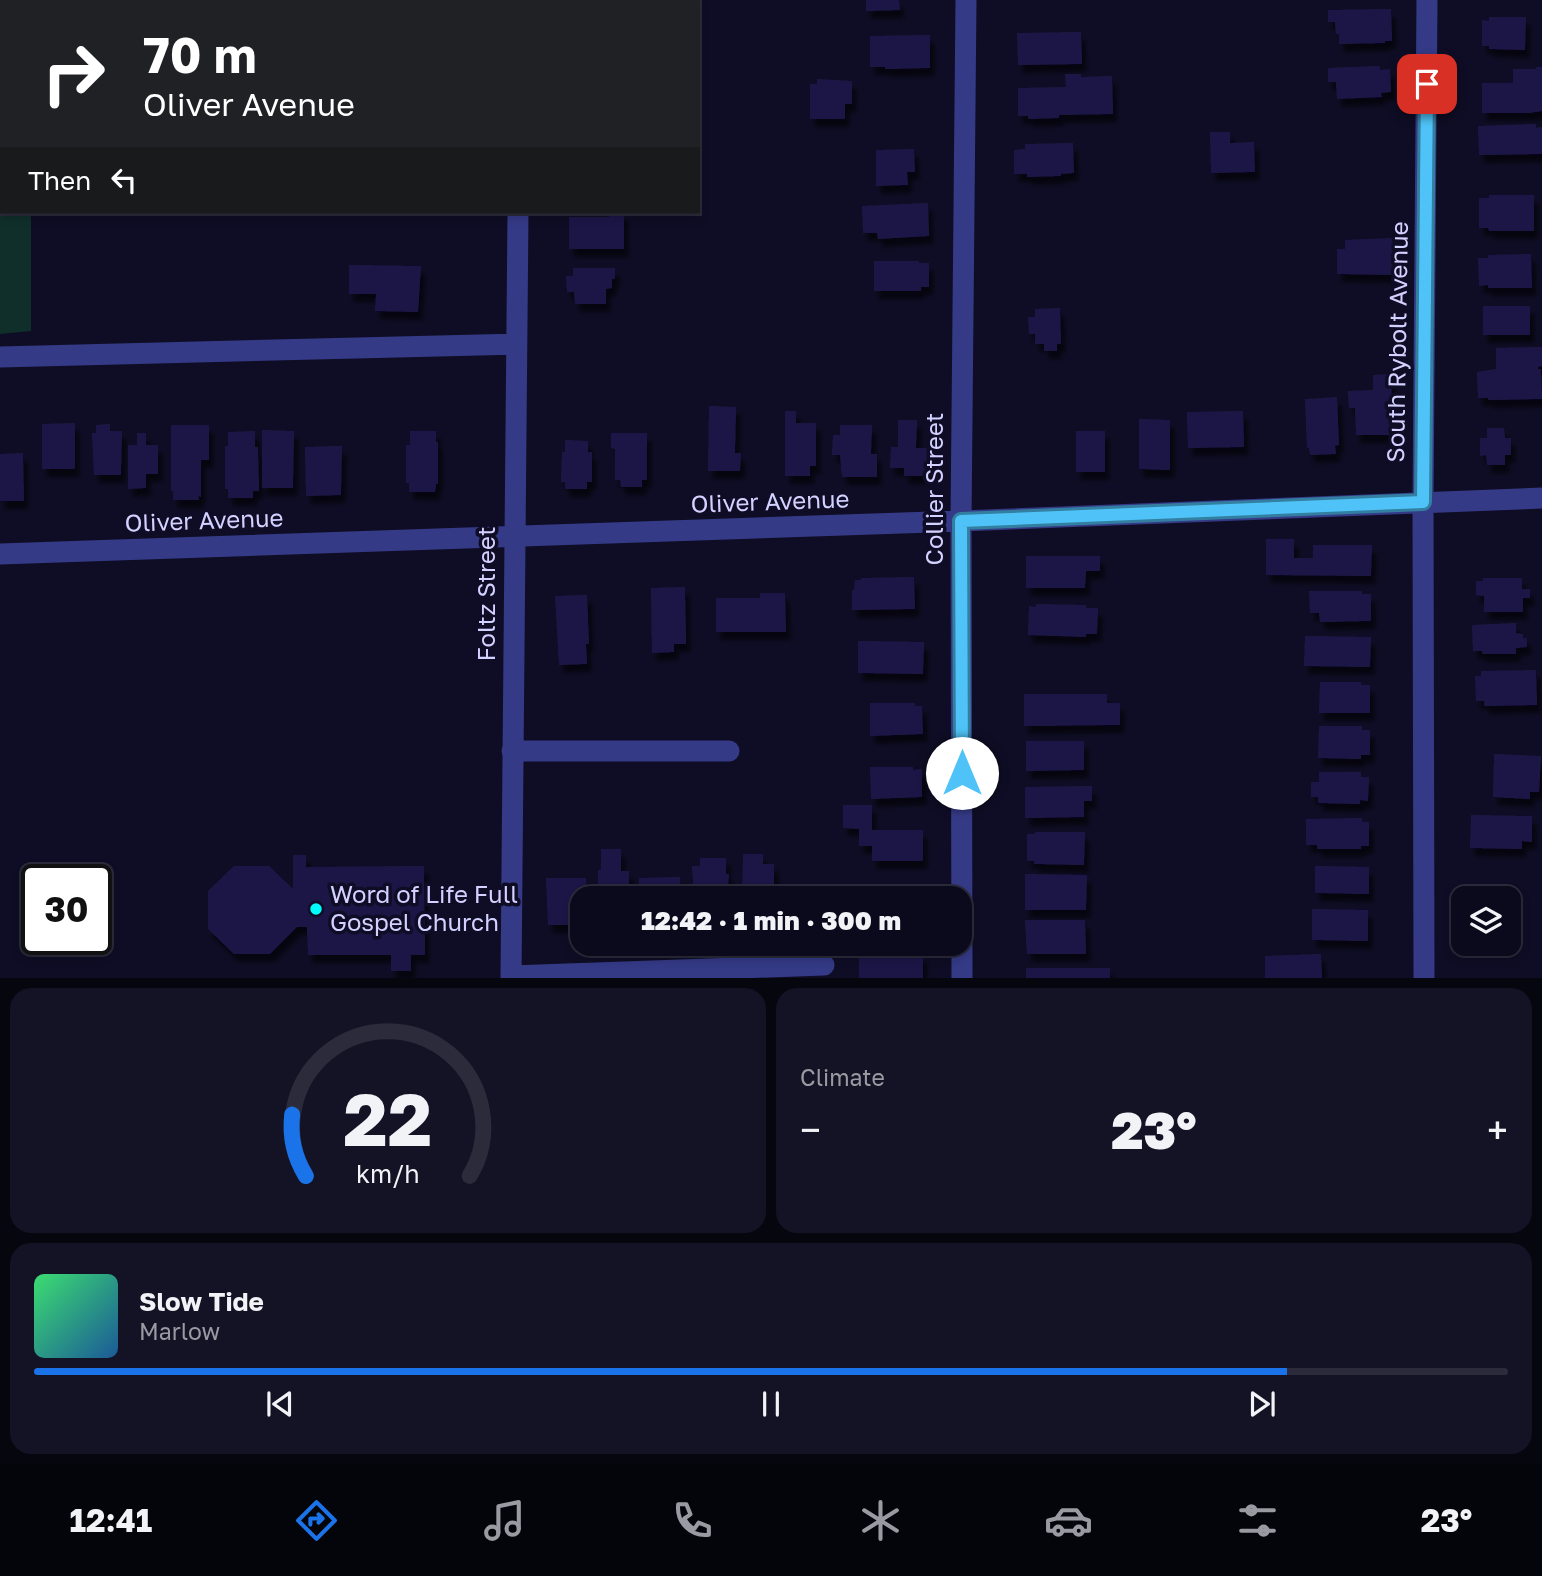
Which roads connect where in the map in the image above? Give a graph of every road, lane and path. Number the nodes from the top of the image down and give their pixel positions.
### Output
1 (965, 0) edge
2 (1427, 0) edge
3 (518, 214) edge
4 (516, 344) junction
5 (0, 357) edge
6 (1542, 498) edge
7 (1423, 502) junction
8 (961, 521) junction
9 (513, 537) junction
10 (0, 554) edge
11 (512, 751) junction
12 (729, 751) dead end
13 (824, 965) dead end
14 (511, 977) edge
15 (962, 978) edge
16 (1424, 978) edge

1 - 8 street, Collier Street
2 - 7 street, South Rybolt Avenue
3 - 4 street, Foltz Street
4 - 5 street
4 - 9 street, Foltz Street
6 - 7 street, Oliver Avenue
7 - 8 street, Oliver Avenue
7 - 16 street, South Rybolt Avenue
8 - 9 street, Oliver Avenue
8 - 15 street, Collier Street
9 - 10 street, Oliver Avenue
9 - 11 street, Foltz Street
11 - 12 street
11 - 14 street, Foltz Street
13 - 14 street

